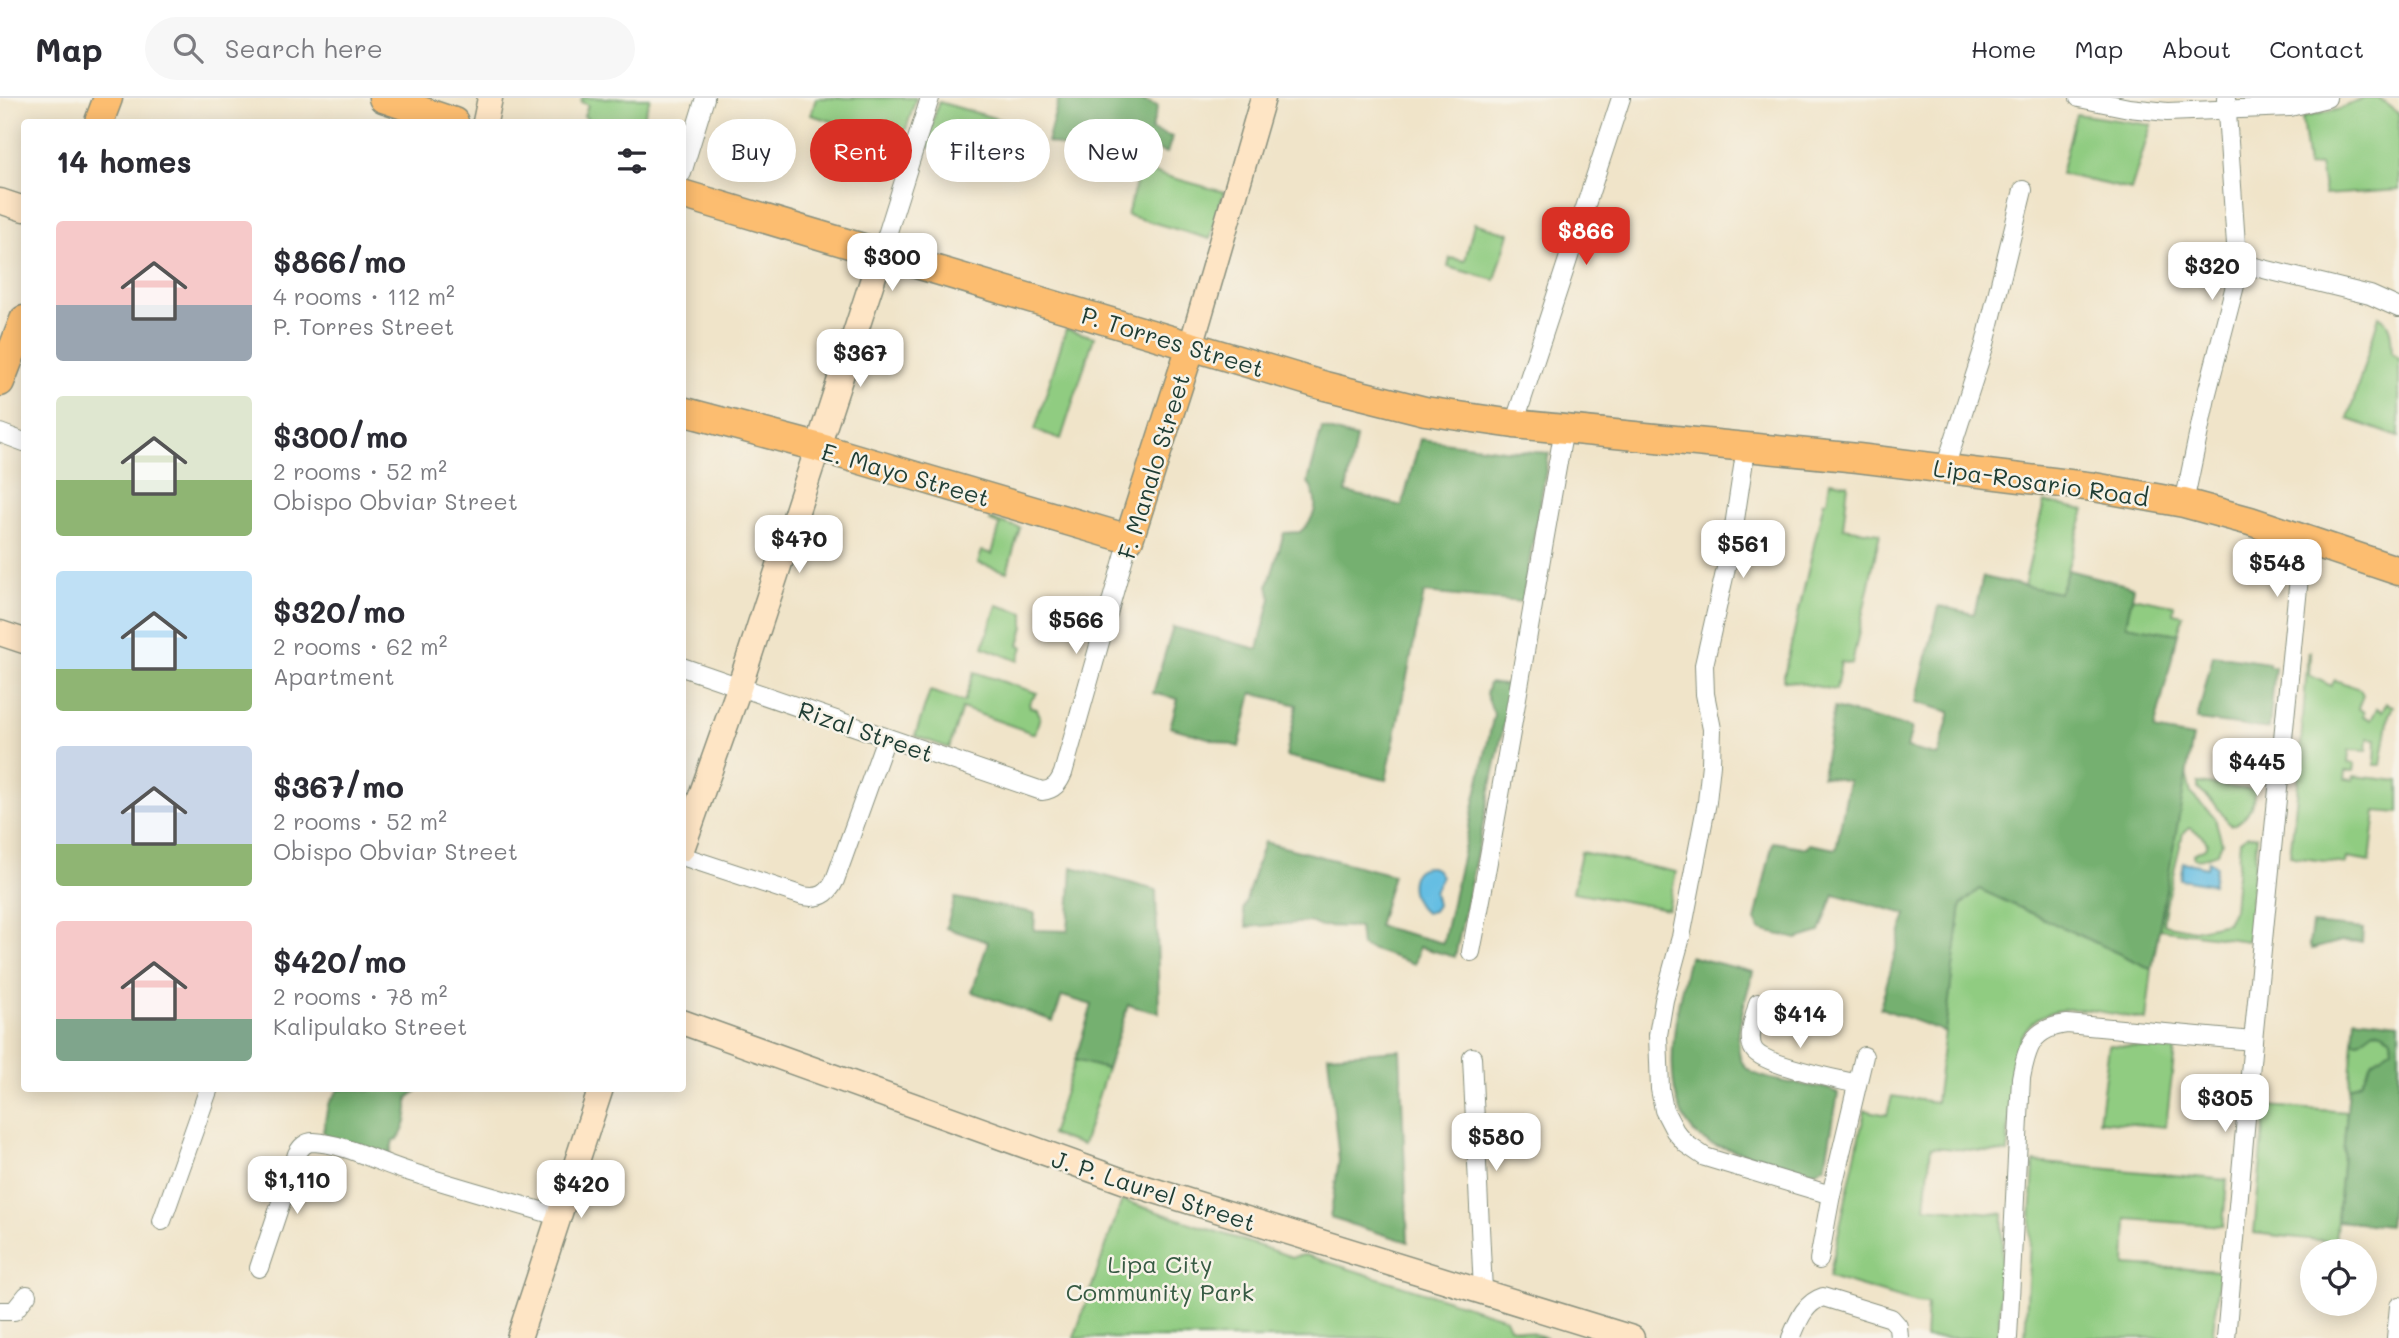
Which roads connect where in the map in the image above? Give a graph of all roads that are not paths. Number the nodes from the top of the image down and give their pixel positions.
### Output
1 (108, 98) edge
2 (383, 98) edge
3 (490, 98) edge
4 (705, 98) edge
5 (930, 98) edge
6 (1263, 98) edge
7 (1621, 98) edge
8 (2079, 98) edge
9 (2327, 98) edge
10 (2226, 104) edge
11 (100, 119) edge
12 (445, 119) edge
13 (486, 119) edge
14 (686, 160) edge
15 (2023, 190) dead end
16 (686, 195) edge
17 (0, 201) edge
18 (21, 208) edge
19 (881, 254) junction
20 (2239, 263) junction
21 (2399, 308) edge
22 (21, 328) edge
23 (1191, 346) junction
24 (0, 382) edge
25 (686, 412) edge
26 (1514, 424) junction
27 (1564, 429) junction
28 (0, 433) edge
29 (1673, 439) joint
30 (21, 441) edge
31 (817, 447) junction
32 (1746, 447) junction
33 (1945, 468) junction
34 (2184, 503) junction
35 (2303, 537) junction
36 (1129, 539) junction
37 (2399, 570) edge
38 (0, 633) edge
39 (21, 639) edge
40 (686, 668) edge
41 (739, 688) junction
42 (886, 738) junction
43 (1050, 790) joint
44 (686, 838) edge
45 (686, 857) edge
46 (1471, 952) dead end
47 (1758, 1003) dead end
48 (686, 1023) edge
49 (2253, 1041) junction
50 (1864, 1056) dead end
51 (1472, 1057) dead end
52 (1857, 1084) junction
53 (208, 1092) edge
54 (600, 1092) edge
55 (1831, 1195) junction
56 (558, 1216) junction
57 (162, 1221) dead end
58 (1819, 1260) dead end
59 (259, 1269) dead end
60 (1483, 1291) junction
61 (27, 1295) dead end
62 (2399, 1306) edge
63 (0, 1311) edge
64 (1897, 1330) edge
65 (519, 1338) edge
66 (1632, 1338) edge
67 (1791, 1338) edge
68 (2008, 1338) edge
69 (2226, 1338) edge
70 (2396, 1338) edge

1 - 11 main road
2 - 12 main road
3 - 13 street
4 - 14 street
5 - 19 street
6 - 23 street, F. Manalo Street
7 - 26 street
8 - 10 street
9 - 10 street
10 - 20 street
15 - 33 street
16 - 19 main road, P. Torres Street
17 - 18 street
19 - 23 main road, P. Torres Street
19 - 31 street
20 - 21 street
20 - 34 street
22 - 24 main road
23 - 26 main road, P. Torres Street
23 - 36 main road, F. Manalo Street
25 - 31 main road, E. Mayo Street
26 - 27 main road, P. Torres Street
27 - 29 main road, P. Torres Street
27 - 46 street
28 - 30 street
29 - 32 main road, Lipa-Rosario Road
31 - 36 main road, E. Mayo Street
31 - 41 street
32 - 33 main road, Lipa-Rosario Road
32 - 55 street
33 - 34 main road, Lipa-Rosario Road
34 - 35 main road, Lipa-Rosario Road
35 - 37 main road, Lipa-Rosario Road
35 - 49 street
36 - 43 street, F. Manalo Street
38 - 39 street
40 - 41 street, Rizal Street
41 - 42 street, Rizal Street
41 - 44 street
42 - 43 street, Rizal Street
42 - 45 street
47 - 52 street
48 - 60 street, J. P. Laurel Street
49 - 68 street
49 - 69 street
50 - 52 street
51 - 60 street
52 - 55 street
53 - 57 street
54 - 56 street
55 - 58 street
56 - 59 street
56 - 65 street
60 - 66 street, J. P. Laurel Street
61 - 63 street
62 - 70 street
64 - 67 street

